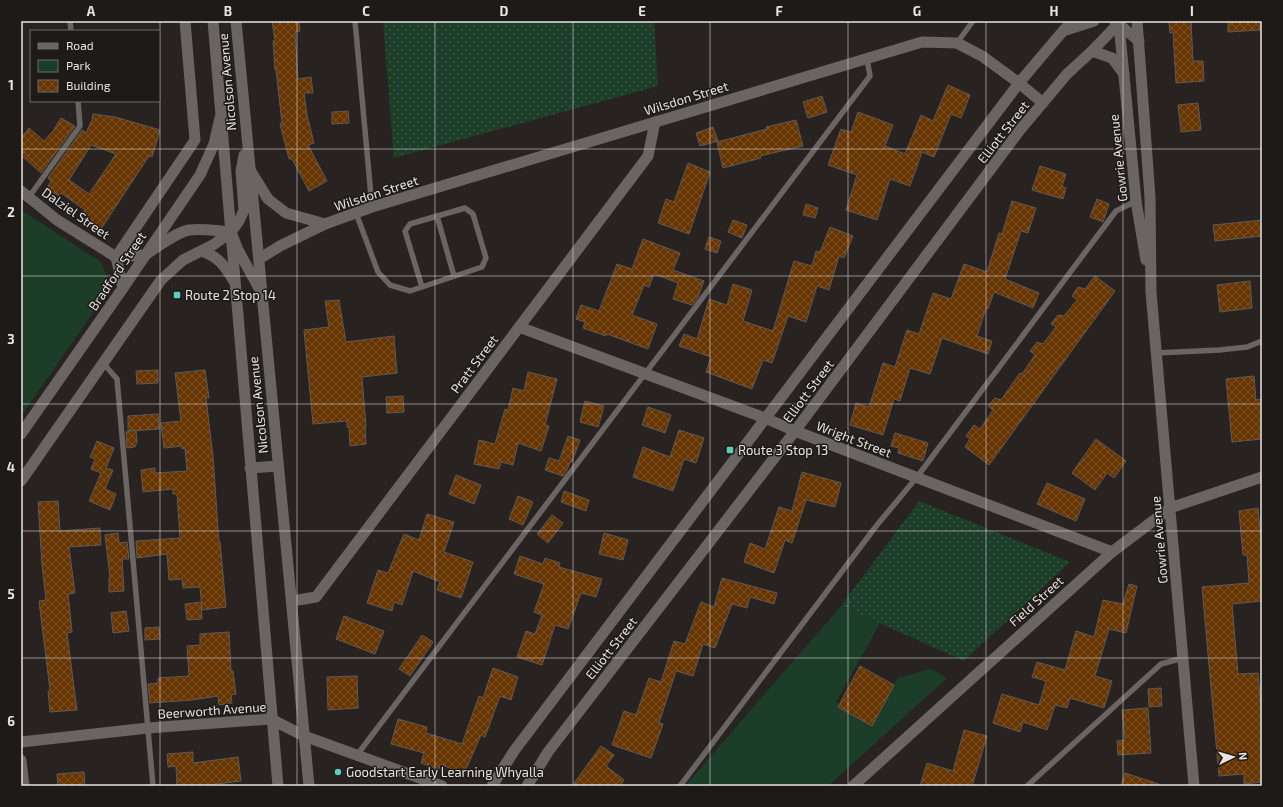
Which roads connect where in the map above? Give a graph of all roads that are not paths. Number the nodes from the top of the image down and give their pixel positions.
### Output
1 (185, 21) edge
2 (213, 21) edge
3 (236, 21) edge
4 (355, 21) edge
5 (973, 21) edge
6 (1073, 21) edge
7 (1094, 21) edge
8 (1137, 21) edge
9 (1118, 22) edge
10 (1063, 31) junction
11 (1139, 41) junction
12 (957, 43) junction
13 (1092, 51) junction
14 (867, 59) junction
15 (1124, 74) junction
16 (1019, 83) junction
17 (78, 102) edge
18 (1043, 103) junction
19 (221, 117) junction
20 (655, 122) junction
21 (246, 142) junction
22 (249, 168) junction
23 (25, 194) edge
24 (1136, 201) junction
25 (372, 207) junction
26 (356, 213) junction
27 (437, 216) junction
28 (325, 224) junction
29 (230, 232) junction
30 (202, 251) junction
31 (145, 255) junction
32 (116, 257) junction
33 (259, 259) junction
34 (454, 276) junction
35 (235, 281) junction
36 (422, 287) junction
37 (123, 288) junction
38 (261, 290) junction
39 (1151, 292) junction
40 (519, 327) junction
41 (1262, 341) edge
42 (1156, 353) junction
43 (103, 363) junction
44 (645, 374) junction
45 (765, 418) junction
46 (795, 431) junction
47 (21, 434) edge
48 (278, 466) junction
49 (250, 468) junction
50 (1262, 477) edge
51 (916, 478) junction
52 (21, 482) edge
53 (1170, 508) junction
54 (1112, 552) junction
55 (292, 601) junction
56 (1183, 658) junction
57 (271, 719) junction
58 (148, 728) junction
59 (304, 736) junction
60 (21, 742) edge
61 (357, 755) junction
62 (21, 760) edge
63 (24, 786) edge
64 (154, 786) edge
65 (278, 786) edge
66 (309, 786) edge
67 (442, 786) edge
68 (492, 786) edge
69 (527, 786) edge
70 (680, 786) edge
71 (852, 786) edge
72 (1027, 786) edge
73 (1194, 786) edge

1 - 32 street
2 - 19 street, Nicolson Avenue
3 - 21 street, Nicolson Avenue
4 - 25 lane
5 - 12 lane
6 - 10 street, Elliott Street
7 - 10 street
8 - 11 street, Gowrie Avenue
9 - 11 street
9 - 13 street, Elliott Street
9 - 15 street, Gowrie Avenue
10 - 16 street, Elliott Street
11 - 39 street, Gowrie Avenue
12 - 14 street, Wilsdon Street
12 - 16 street, Wilsdon Street
13 - 15 street
13 - 18 street, Elliott Street
14 - 20 street, Wilsdon Street
14 - 44 lane
15 - 24 street, Gowrie Avenue
16 - 18 street, Wilsdon Street
16 - 45 street, Elliott Street
17 - 23 lane
18 - 46 street, Elliott Street
19 - 29 street, Nicolson Avenue
19 - 31 street, Bradford Street
20 - 25 street, Wilsdon Street
20 - 40 street, Pratt Street
21 - 22 street, Nicolson Avenue
21 - 29 street
22 - 28 street
22 - 33 street, Nicolson Avenue
23 - 32 street, Dalziel Street
24 - 39 street, Gowrie Avenue
24 - 51 lane
25 - 26 street, Wilsdon Street
26 - 28 street, Wilsdon Street
26 - 36 lane
27 - 34 lane
27 - 34 lane
27 - 36 lane
28 - 33 street, Wilsdon Street
29 - 30 street
29 - 31 street
29 - 35 street, Nicolson Avenue
29 - 38 street
30 - 35 street
30 - 43 street
31 - 32 street
31 - 37 street, Bradford Street
32 - 37 street
33 - 38 street, Nicolson Avenue
34 - 36 lane
35 - 49 street, Nicolson Avenue
37 - 47 street, Bradford Street
38 - 48 street, Nicolson Avenue
39 - 42 street, Gowrie Avenue
40 - 44 street, Wright Street
40 - 55 street, Pratt Street
41 - 42 lane
42 - 53 street, Gowrie Avenue
43 - 52 street
43 - 58 lane
44 - 45 street, Wright Street
44 - 61 lane
45 - 46 street, Wright Street
45 - 68 street, Elliott Street
46 - 51 street, Wright Street
46 - 69 street, Elliott Street
48 - 49 street
48 - 55 street, Nicolson Avenue
49 - 57 street, Nicolson Avenue
50 - 53 street, Field Street
51 - 54 street, Wright Street
51 - 70 lane
53 - 54 street, Field Street
53 - 56 street, Gowrie Avenue
54 - 71 street, Field Street
55 - 59 street, Nicolson Avenue
56 - 72 lane
56 - 73 street, Gowrie Avenue
57 - 58 street, Beerworth Avenue
57 - 59 street, Beerworth Avenue
57 - 65 street, Nicolson Avenue
58 - 60 street, Beerworth Avenue
58 - 64 lane
59 - 61 street, Beerworth Avenue
59 - 66 street, Nicolson Avenue
61 - 67 street, Beerworth Avenue
62 - 63 street

